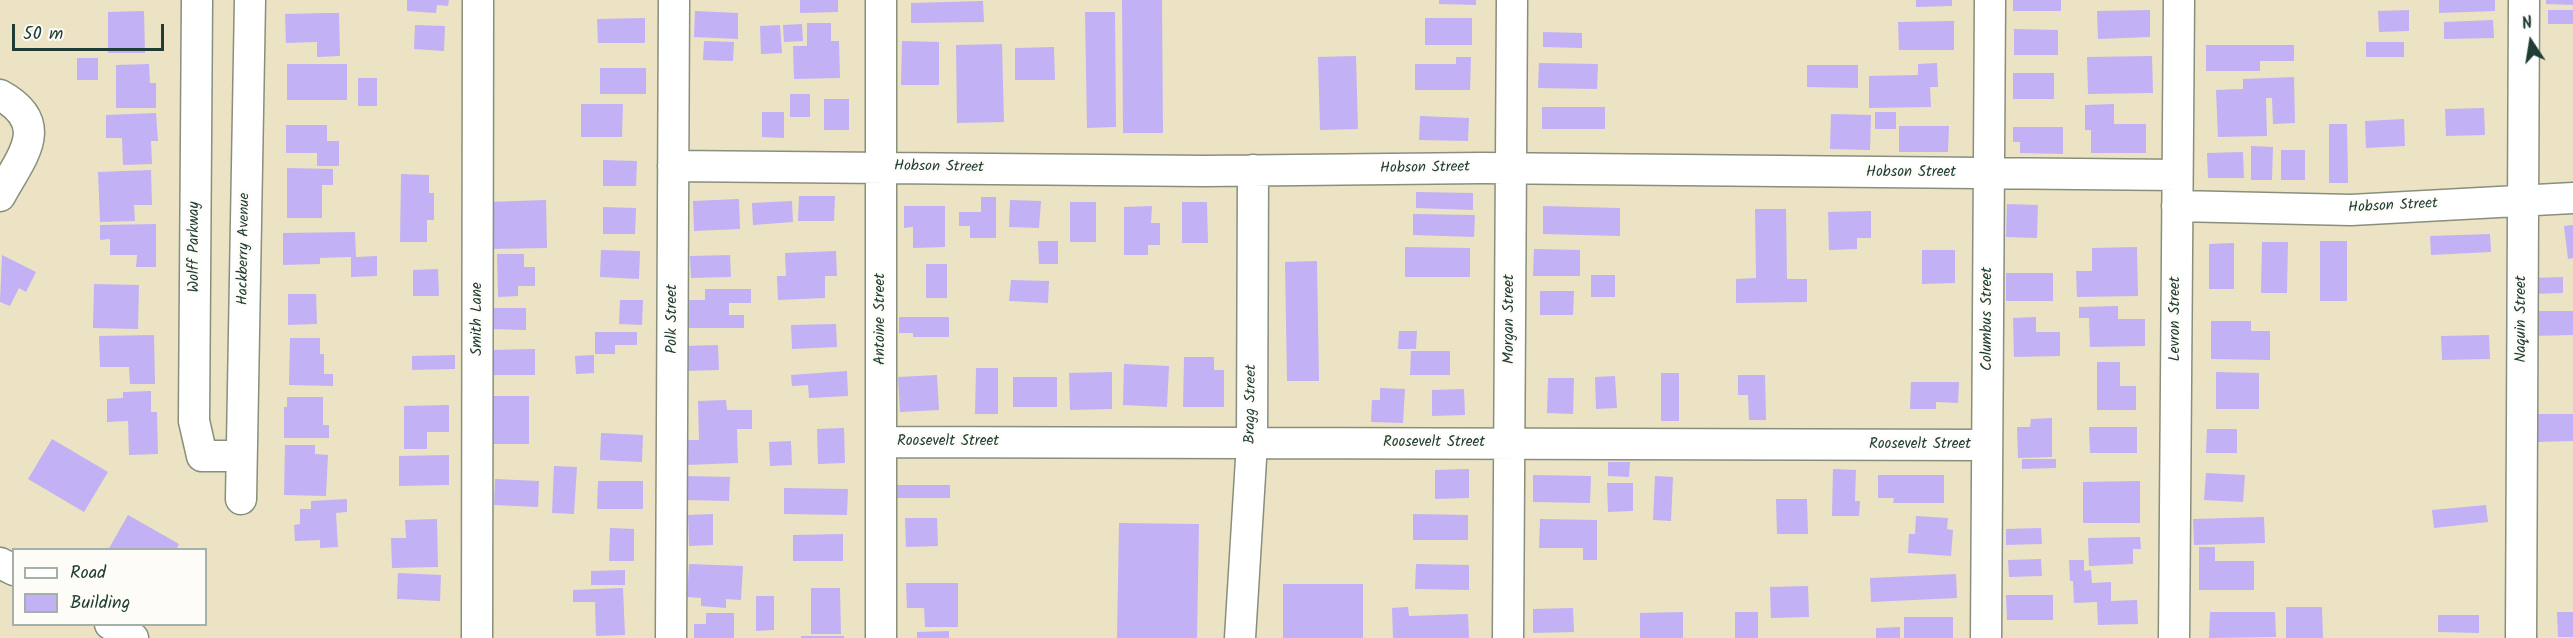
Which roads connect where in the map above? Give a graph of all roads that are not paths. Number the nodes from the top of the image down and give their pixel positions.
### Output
1 (197, 0) edge
2 (250, 0) edge
3 (478, 0) edge
4 (674, 0) edge
5 (881, 0) edge
6 (1512, 0) edge
7 (1990, 0) edge
8 (2179, 0) edge
9 (2524, 0) edge
10 (0, 95) edge
11 (673, 166) junction
12 (881, 168) junction
13 (1511, 168) junction
14 (1253, 170) junction
15 (1989, 174) junction
16 (2177, 175) junction
17 (0, 196) edge
18 (2573, 198) edge
19 (2523, 201) junction
20 (2177, 206) junction
21 (881, 442) junction
22 (1252, 443) junction
23 (1509, 444) junction
24 (1987, 445) junction
25 (240, 456) junction
26 (241, 499) dead end
27 (113, 626) edge
28 (133, 638) edge
29 (477, 638) edge
30 (671, 638) edge
31 (881, 638) edge
32 (1240, 638) edge
33 (1508, 638) edge
34 (1986, 638) edge
35 (2174, 638) edge
36 (2520, 638) edge

1 - 25 street, Wolff Parkway
2 - 25 street, Hackberry Avenue
3 - 29 street, Smith Lane
4 - 11 street, Polk Street
5 - 12 street, Antoine Street
6 - 13 street, Morgan Street
7 - 15 street, Columbus Street
8 - 16 street, Levron Street
9 - 19 street, Naquin Street
10 - 17 street
11 - 12 street, Hobson Street
11 - 30 street, Polk Street
12 - 14 street, Hobson Street
12 - 21 street, Antoine Street
13 - 14 street, Hobson Street
13 - 15 street, Hobson Street
13 - 23 street, Morgan Street
14 - 22 street, Bragg Street
15 - 16 street, Hobson Street
15 - 24 street, Columbus Street
16 - 20 street, Levron Street
18 - 19 street, Hobson Street
19 - 20 street, Hobson Street
19 - 36 street, Naquin Street
20 - 35 street, Levron Street
21 - 22 street, Roosevelt Street
21 - 31 street, Antoine Street
22 - 23 street, Roosevelt Street
22 - 32 street, Bragg Street
23 - 24 street, Roosevelt Street
23 - 33 street, Morgan Street
24 - 34 street, Columbus Street
25 - 26 street, Hackberry Avenue
27 - 28 street

